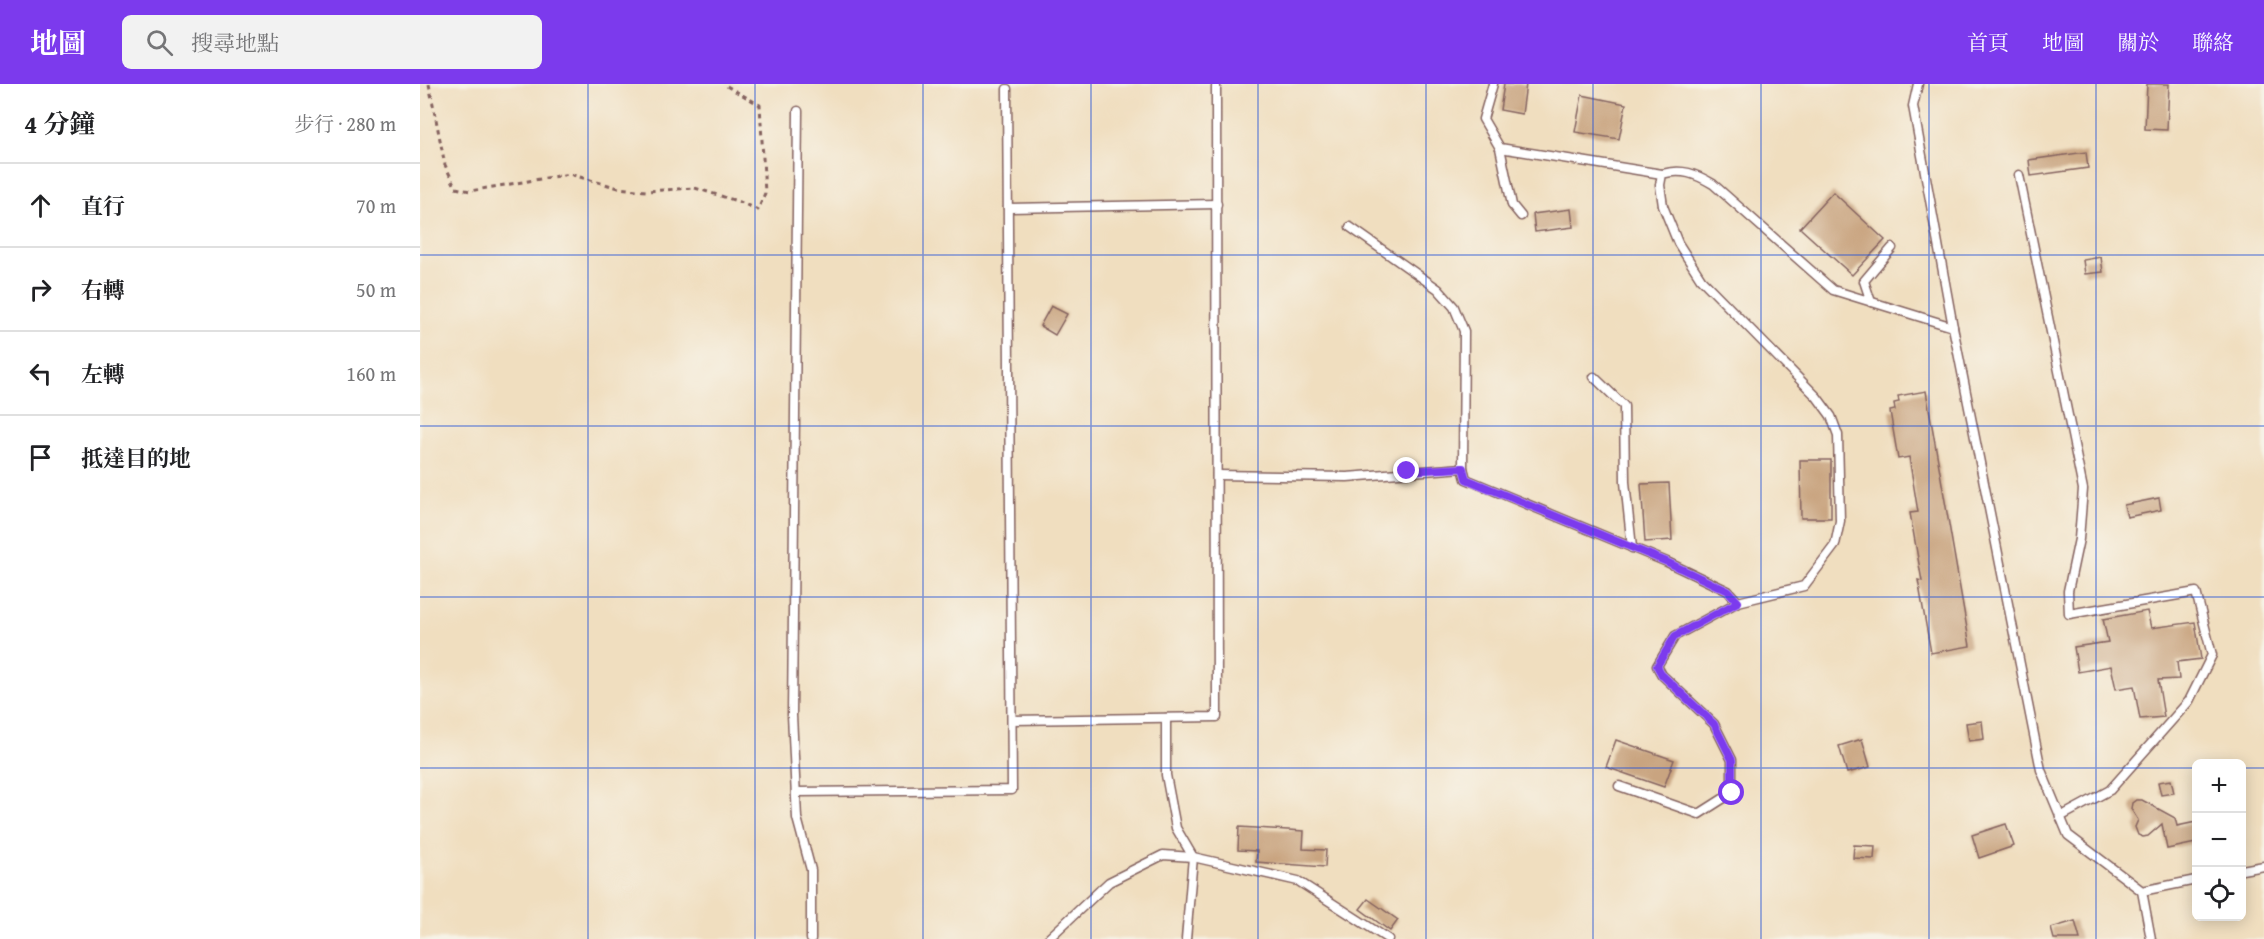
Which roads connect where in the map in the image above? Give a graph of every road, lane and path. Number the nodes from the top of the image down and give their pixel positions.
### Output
1 (429, 84) edge
2 (723, 84) edge
3 (1493, 84) edge
4 (1918, 84) edge
5 (1216, 87) dead end
6 (1007, 89) dead end
7 (798, 111) dead end
8 (1500, 148) junction
9 (1662, 174) junction
10 (2019, 175) dead end
11 (1217, 204) junction
12 (1008, 208) junction
13 (1521, 216) dead end
14 (1350, 227) dead end
15 (1892, 248) dead end
16 (1871, 302) junction
17 (1953, 327) junction
18 (1594, 377) dead end
19 (1463, 468) junction
20 (1217, 475) junction
21 (1632, 548) junction
22 (1738, 602) junction
23 (1166, 718) junction
24 (1012, 720) junction
25 (1619, 786) dead end
26 (796, 792) junction
27 (2060, 817) junction
28 (1193, 857) junction
29 (2264, 866) edge
30 (2246, 869) edge
31 (2192, 881) edge
32 (2142, 891) junction
33 (811, 939) edge
34 (1048, 939) edge
35 (1186, 939) edge
36 (1388, 939) edge
37 (2151, 939) edge

1 - 2 path
3 - 8 lane
4 - 17 lane
5 - 11 lane
6 - 12 lane
7 - 26 lane
8 - 9 lane
8 - 13 lane
9 - 16 lane
9 - 22 lane
10 - 27 lane
11 - 12 lane
11 - 20 lane
12 - 24 lane
14 - 19 lane
15 - 16 lane
16 - 17 lane
17 - 27 lane
18 - 21 lane
19 - 20 lane
19 - 21 lane
20 - 23 lane
21 - 22 lane
22 - 25 lane
23 - 24 lane
23 - 28 lane
24 - 26 lane
26 - 33 lane
27 - 32 lane
28 - 34 lane
28 - 35 lane
28 - 36 lane
29 - 30 lane
31 - 32 lane
32 - 37 lane

